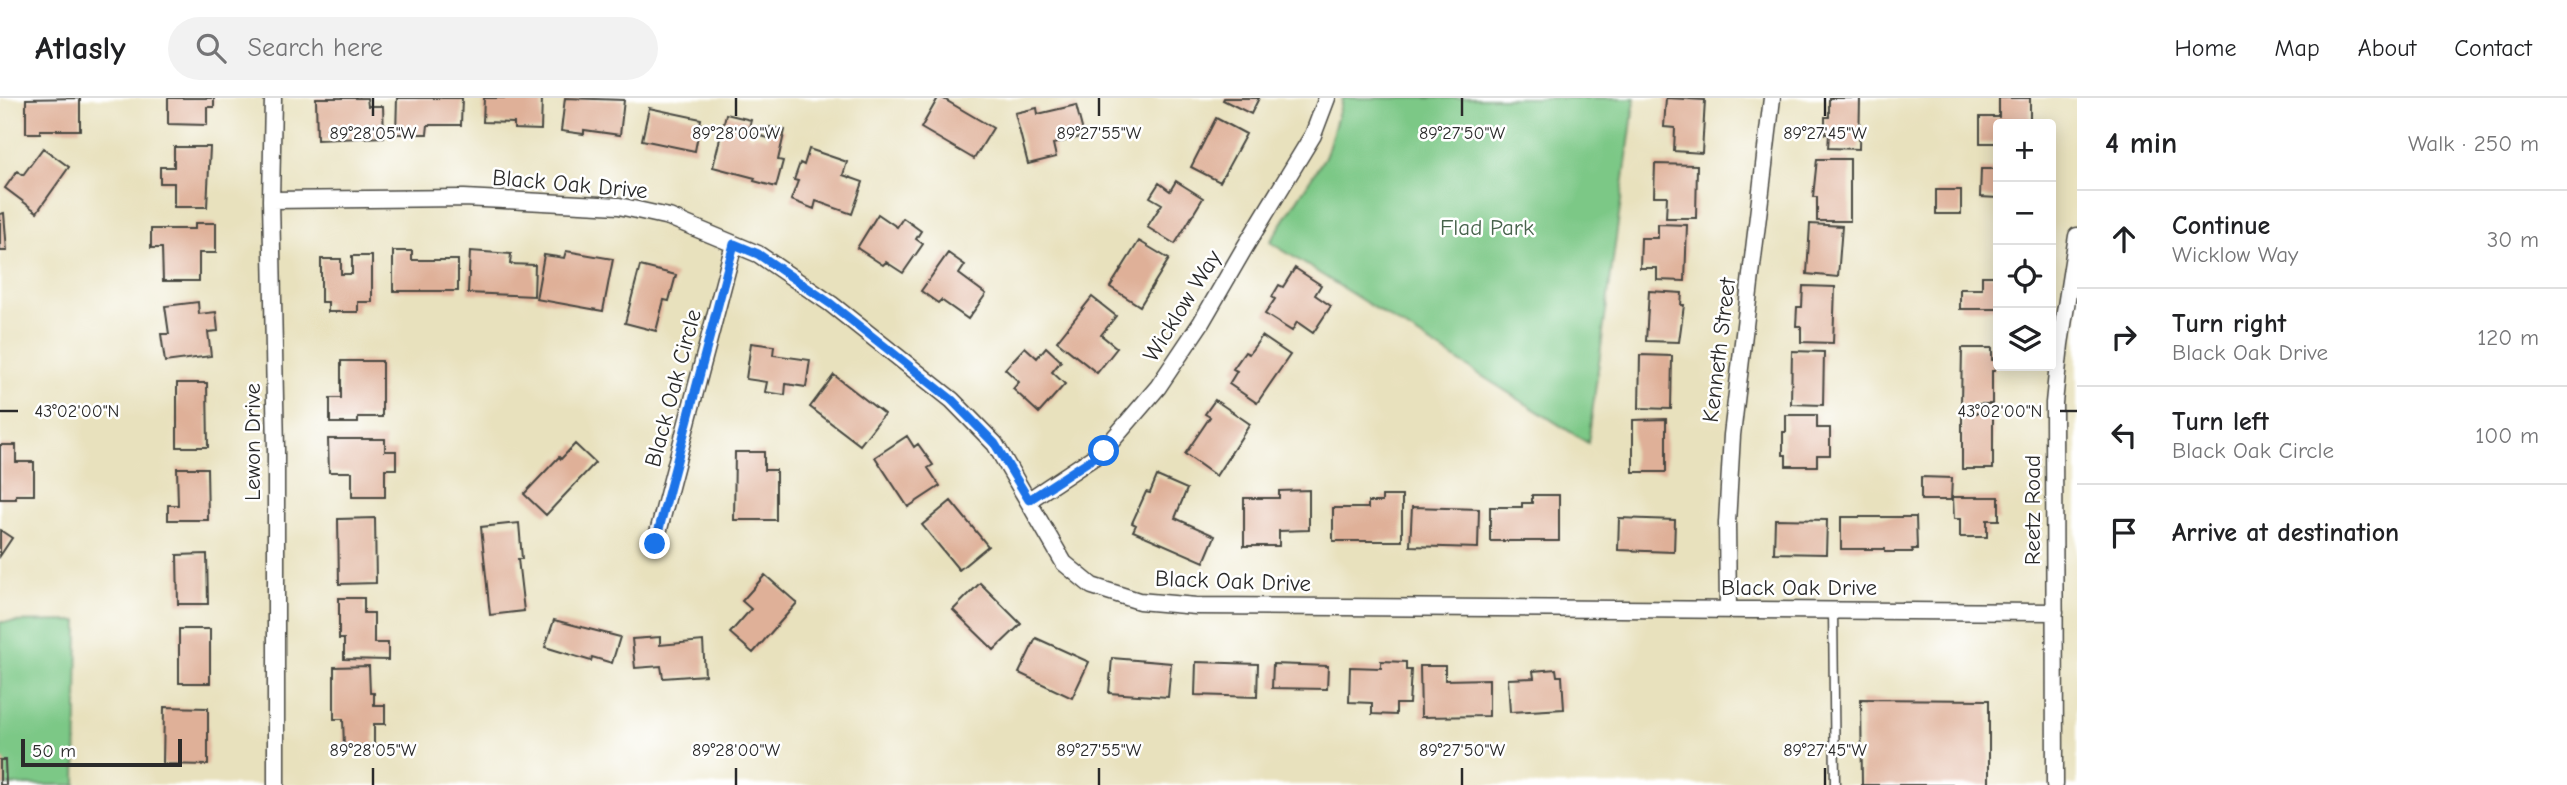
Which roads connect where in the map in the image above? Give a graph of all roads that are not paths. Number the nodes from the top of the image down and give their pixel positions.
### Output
1 (273, 98) edge
2 (1327, 98) edge
3 (1772, 98) edge
4 (271, 200) junction
5 (2077, 236) edge
6 (734, 244) junction
7 (1029, 500) junction
8 (655, 544) dead end
9 (1728, 609) junction
10 (1833, 610) junction
11 (2055, 612) junction
12 (276, 785) edge
13 (1835, 785) edge
14 (2055, 785) edge

1 - 4 street, Lewon Drive
2 - 7 street, Wicklow Way
3 - 9 street, Kenneth Street
4 - 6 street, Black Oak Drive
4 - 12 street, Lewon Drive
5 - 11 street, Reetz Road
6 - 7 street, Black Oak Drive
6 - 8 street, Black Oak Circle
7 - 9 street, Black Oak Drive
9 - 10 street, Black Oak Drive
10 - 11 street, Black Oak Drive
10 - 13 lane
11 - 14 street, Reetz Road

